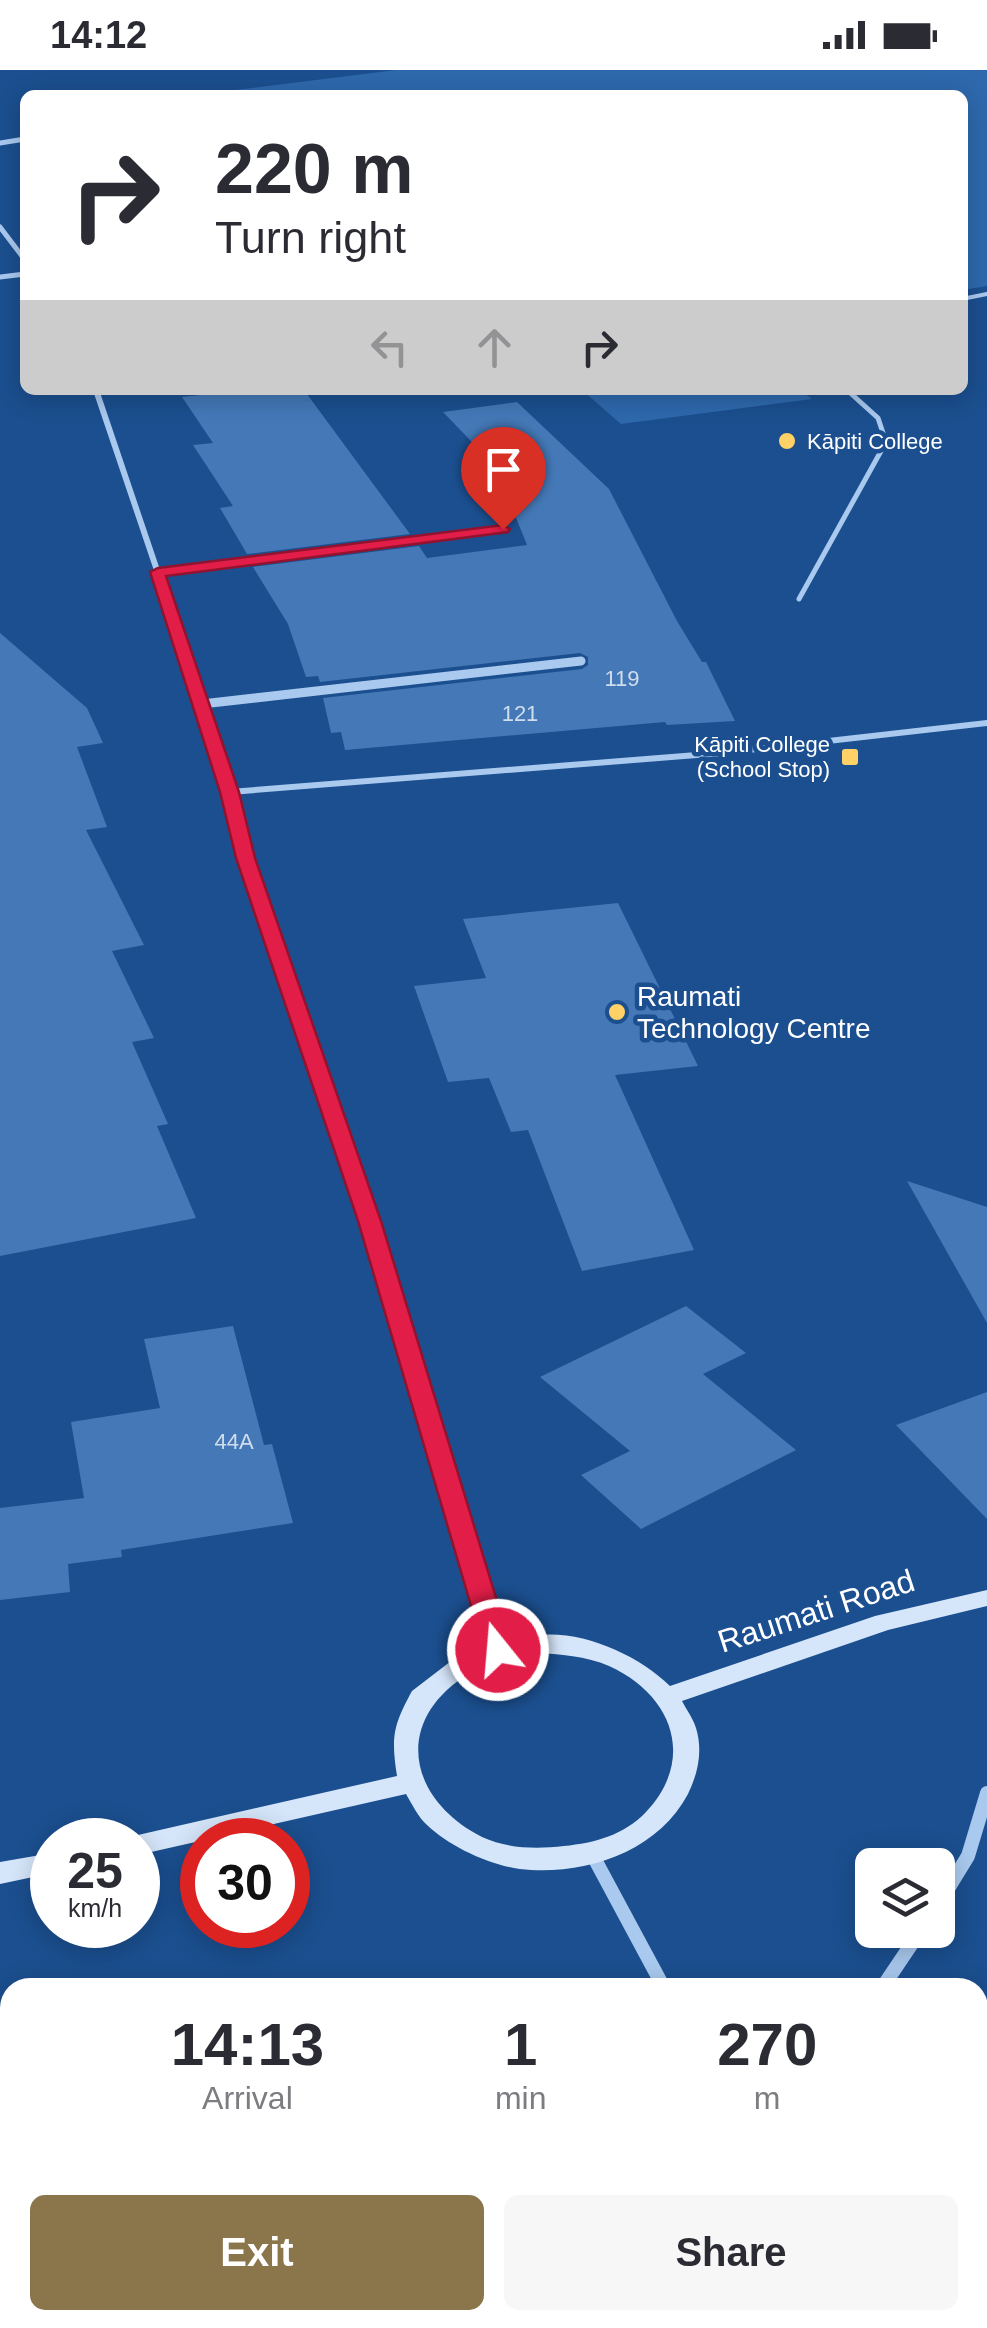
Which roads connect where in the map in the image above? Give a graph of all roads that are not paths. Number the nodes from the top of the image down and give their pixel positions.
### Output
1 (0, 228) edge
2 (20, 254) edge
3 (98, 395) edge
4 (853, 395) edge
5 (503, 529) dead end
6 (158, 572) junction
7 (799, 599) dead end
8 (581, 661) dead end
9 (202, 704) junction
10 (987, 722) edge
11 (230, 792) junction
12 (987, 1598) edge
13 (498, 1650) junction
14 (667, 1696) junction
15 (409, 1783) junction
16 (987, 1793) edge
17 (160, 1840) edge
18 (592, 1854) junction
19 (30, 1867) edge
20 (0, 1873) edge
21 (955, 1878) edge
22 (909, 1948) edge
23 (659, 1978) edge
24 (889, 1978) edge

1 - 2 street
3 - 6 street
4 - 7 lane
5 - 6 street
6 - 9 street
8 - 9 street
9 - 11 street
10 - 11 lane
11 - 13 street
12 - 14 main road, Raumati Road
13 - 14 main road
13 - 15 main road
14 - 18 main road
15 - 17 main road
15 - 18 main road
16 - 21 street
18 - 23 street
19 - 20 main road
22 - 24 street

